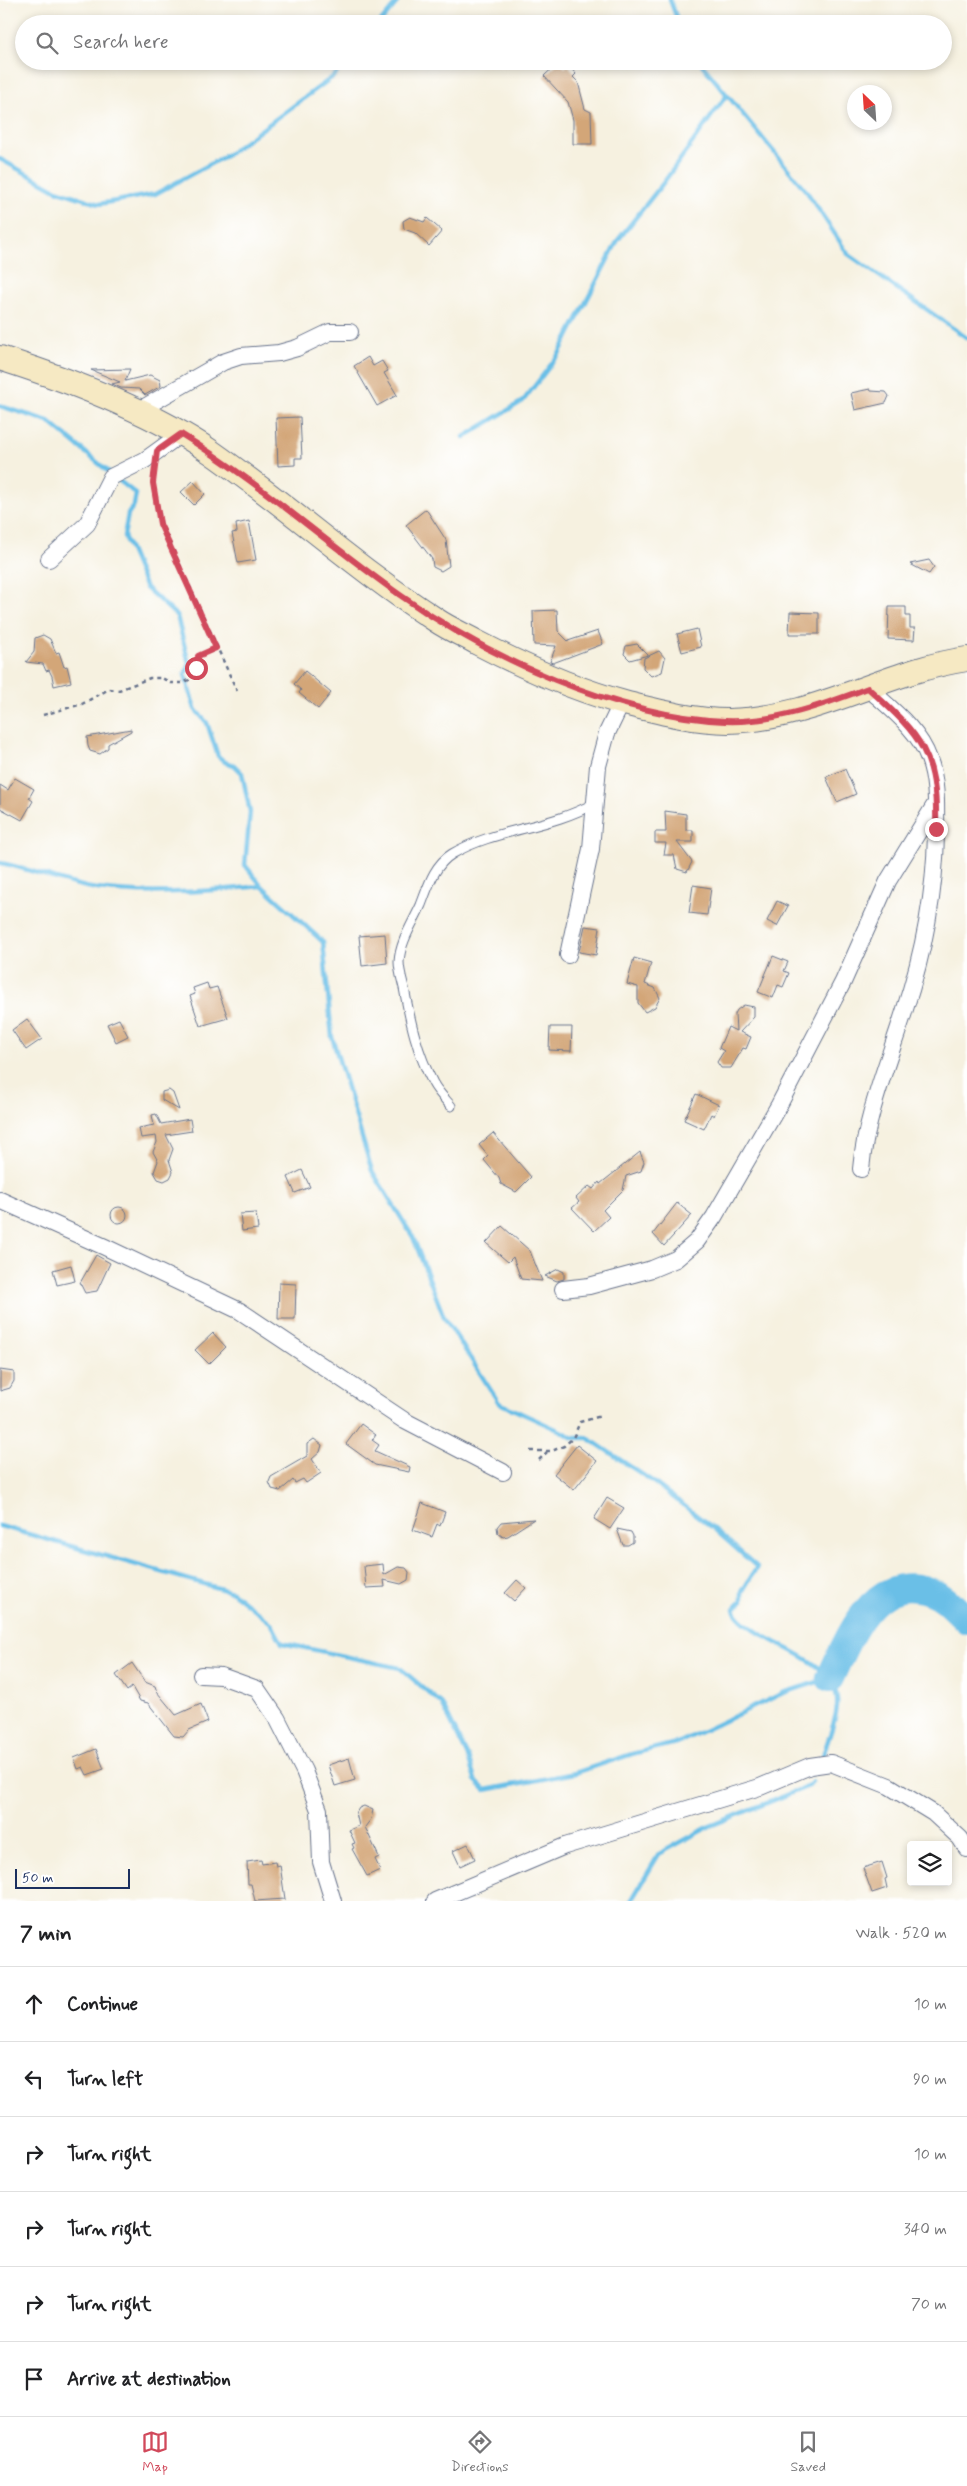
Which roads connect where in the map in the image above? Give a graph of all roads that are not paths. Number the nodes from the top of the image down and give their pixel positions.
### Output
1 (350, 332) dead end
2 (0, 358) edge
3 (136, 412) junction
4 (181, 434) junction
5 (49, 559) dead end
6 (967, 659) edge
7 (868, 688) junction
8 (622, 702) junction
9 (595, 802) junction
10 (936, 803) junction
11 (568, 955) dead end
12 (452, 1106) dead end
13 (861, 1169) dead end
14 (0, 1200) edge
15 (563, 1289) dead end
16 (503, 1472) dead end
17 (201, 1675) dead end
18 (967, 1848) edge
19 (333, 1901) edge
20 (435, 1901) edge

1 - 3 street
2 - 3 street
3 - 4 street
4 - 5 street
4 - 8 street
6 - 7 street
7 - 8 street
7 - 10 street
8 - 9 street
9 - 11 street
9 - 12 lane
10 - 13 street
10 - 15 street
14 - 16 street
17 - 19 street
18 - 20 street

